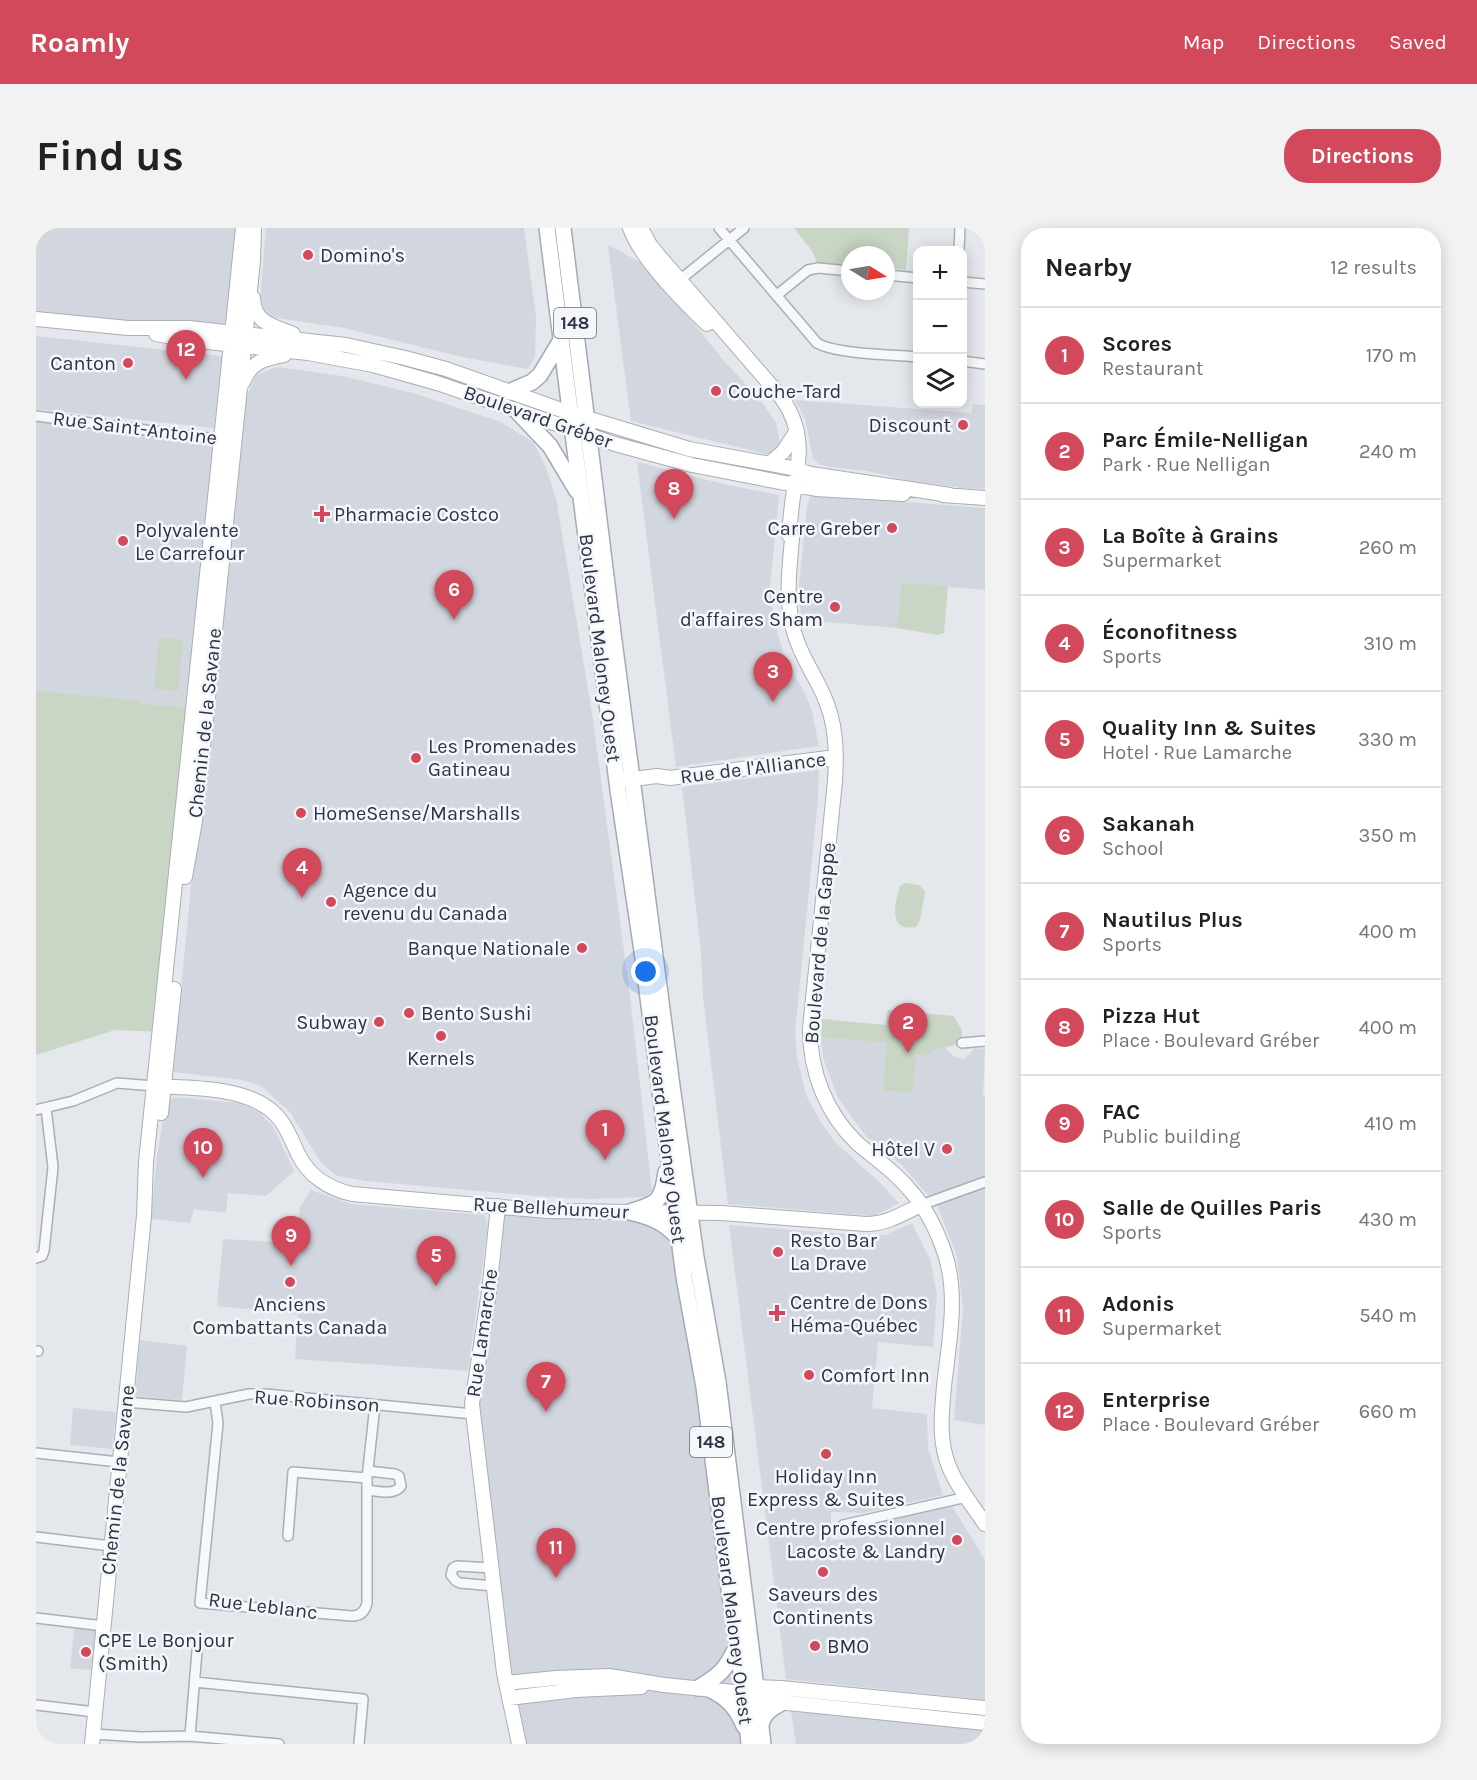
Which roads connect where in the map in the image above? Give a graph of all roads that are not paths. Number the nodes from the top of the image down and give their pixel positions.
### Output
1 (243, 228) edge
2 (254, 228) edge
3 (547, 228) edge
4 (563, 228) edge
5 (630, 228) edge
6 (641, 228) edge
7 (719, 228) edge
8 (744, 228) edge
9 (960, 228) edge
10 (728, 240) junction
11 (958, 246) edge
12 (253, 261) junction
13 (841, 270) edge
14 (895, 276) edge
15 (913, 278) edge
16 (967, 282) edge
17 (676, 283) junction
18 (985, 284) edge
19 (777, 295) junction
20 (36, 319) edge
21 (238, 339) junction
22 (309, 340) junction
23 (561, 340) junction
24 (297, 352) junction
25 (913, 357) edge
26 (967, 362) edge
27 (985, 363) edge
28 (239, 392) junction
29 (509, 392) junction
30 (516, 410) junction
31 (570, 413) junction
32 (36, 416) edge
33 (586, 418) junction
34 (572, 429) junction
35 (797, 431) junction
36 (588, 435) junction
37 (227, 440) junction
38 (768, 464) junction
39 (796, 477) junction
40 (581, 497) junction
41 (985, 498) edge
42 (836, 757) junction
43 (625, 784) junction
44 (985, 1041) edge
45 (962, 1043) dead end
46 (159, 1086) junction
47 (41, 1109) edge
48 (668, 1158) junction
49 (985, 1182) edge
50 (921, 1205) junction
51 (498, 1206) junction
52 (630, 1212) junction
53 (682, 1213) junction
54 (679, 1239) junction
55 (36, 1258) edge
56 (125, 1402) junction
57 (215, 1402) junction
58 (375, 1405) junction
59 (473, 1414) junction
60 (36, 1453) edge
61 (120, 1462) junction
62 (721, 1468) junction
63 (367, 1474) junction
64 (367, 1490) junction
65 (967, 1497) junction
66 (985, 1524) edge
67 (843, 1525) dead end
68 (288, 1536) dead end
69 (36, 1537) edge
70 (111, 1545) junction
71 (492, 1568) junction
72 (494, 1586) junction
73 (36, 1618) edge
74 (104, 1626) junction
75 (737, 1646) junction
76 (197, 1651) dead end
77 (195, 1682) junction
78 (506, 1683) junction
79 (664, 1685) junction
80 (704, 1689) junction
81 (753, 1693) junction
82 (509, 1698) junction
83 (783, 1702) junction
84 (36, 1705) edge
85 (985, 1708) edge
86 (95, 1712) junction
87 (985, 1723) edge
88 (761, 1725) junction
89 (190, 1736) junction
90 (92, 1739) edge
91 (748, 1740) edge
92 (279, 1744) edge
93 (359, 1744) edge
94 (519, 1744) edge
95 (763, 1744) edge

1 - 21 street, Chemin de la Savane
2 - 12 street, Chemin de la Savane
3 - 23 main road, Boulevard Maloney Ouest / 148
4 - 33 main road, Boulevard Maloney Ouest / 148
5 - 17 street, Boulevard de la Gappe
6 - 17 street, Boulevard de la Gappe
7 - 10 street
8 - 10 street
9 - 11 street
10 - 17 street
10 - 19 street
12 - 21 street, Chemin de la Savane
12 - 22 street
13 - 19 street
14 - 15 street
16 - 18 street
17 - 35 street, Boulevard de la Gappe
19 - 25 street
20 - 21 street, Boulevard Gréber
21 - 22 street, Boulevard Gréber
21 - 24 street, Boulevard Gréber
21 - 28 street, Chemin de la Savane
21 - 37 street, Chemin de la Savane
22 - 29 street, Boulevard Gréber
23 - 29 main road
23 - 31 main road, Boulevard Maloney Ouest / 148
24 - 28 street
24 - 30 street, Boulevard Gréber
26 - 27 street
28 - 37 street, Chemin de la Savane
29 - 31 street, Boulevard Gréber
30 - 34 street, Boulevard Gréber
30 - 40 main road
31 - 33 street, Boulevard Gréber
31 - 34 main road, Boulevard Maloney Ouest / 148
32 - 37 street, Rue Saint-Antoine
33 - 36 main road, Boulevard Maloney Ouest / 148
33 - 38 street, Boulevard Gréber
34 - 36 street, Boulevard Gréber
34 - 40 main road, Boulevard Maloney Ouest / 148
35 - 38 street
35 - 39 street, Boulevard de la Gappe
36 - 39 street, Boulevard Gréber
36 - 43 main road, Boulevard Maloney Ouest / 148
37 - 46 street, Chemin de la Savane
38 - 39 street, Boulevard Gréber
39 - 41 street, Boulevard Gréber
39 - 42 street, Boulevard de la Gappe
40 - 43 main road, Boulevard Maloney Ouest / 148
42 - 43 street, Rue de l'Alliance
42 - 50 street, Boulevard de la Gappe
43 - 48 main road, Boulevard Maloney Ouest / 148
43 - 53 main road, Boulevard Maloney Ouest / 148
44 - 45 street
46 - 47 street
46 - 51 street, Rue Bellehumeur
46 - 56 street, Chemin de la Savane
47 - 55 street
48 - 52 main road
48 - 53 main road, Boulevard Maloney Ouest / 148
49 - 50 street, Rue Bellehumeur
50 - 53 street, Rue Bellehumeur
50 - 65 street, Boulevard de la Gappe
51 - 52 street, Rue Bellehumeur
51 - 59 street, Rue Lamarche
52 - 53 street, Rue Bellehumeur
52 - 54 main road
53 - 54 main road, Boulevard Maloney Ouest / 148
53 - 62 main road, Boulevard Maloney Ouest / 148
54 - 62 main road, Boulevard Maloney Ouest / 148
56 - 57 street, Rue Robinson
56 - 61 street, Chemin de la Savane
57 - 58 street, Rue Robinson
57 - 64 street, Rue Leblanc
58 - 59 street, Rue Robinson
58 - 63 street, Rue Leblanc
59 - 71 street, Rue Lamarche
60 - 61 street
61 - 70 street, Chemin de la Savane
62 - 75 main road, Boulevard Maloney Ouest / 148
62 - 81 main road, Boulevard Maloney Ouest / 148
63 - 64 street, Rue Leblanc
63 - 64 street
63 - 68 street
65 - 66 street, Boulevard de la Gappe
65 - 67 street
69 - 70 street
70 - 74 street, Chemin de la Savane
71 - 72 street, Rue Lamarche
71 - 72 street
72 - 78 street, Rue Lamarche
73 - 74 street
74 - 86 street, Chemin de la Savane
75 - 80 main road
75 - 81 main road, Boulevard Maloney Ouest / 148
76 - 77 street
77 - 89 street
77 - 93 street
78 - 79 street
78 - 82 street, Rue Lamarche
79 - 80 street
79 - 82 street
80 - 81 street
80 - 91 main road
81 - 83 street
81 - 85 street
81 - 88 main road, Boulevard Maloney Ouest / 148
81 - 91 main road, Boulevard Maloney Ouest / 148
82 - 94 street, Rue Lamarche
83 - 87 street
83 - 88 main road
84 - 86 street
86 - 90 street, Chemin de la Savane
88 - 95 main road, Boulevard Maloney Ouest / 148
89 - 90 street
89 - 92 street

